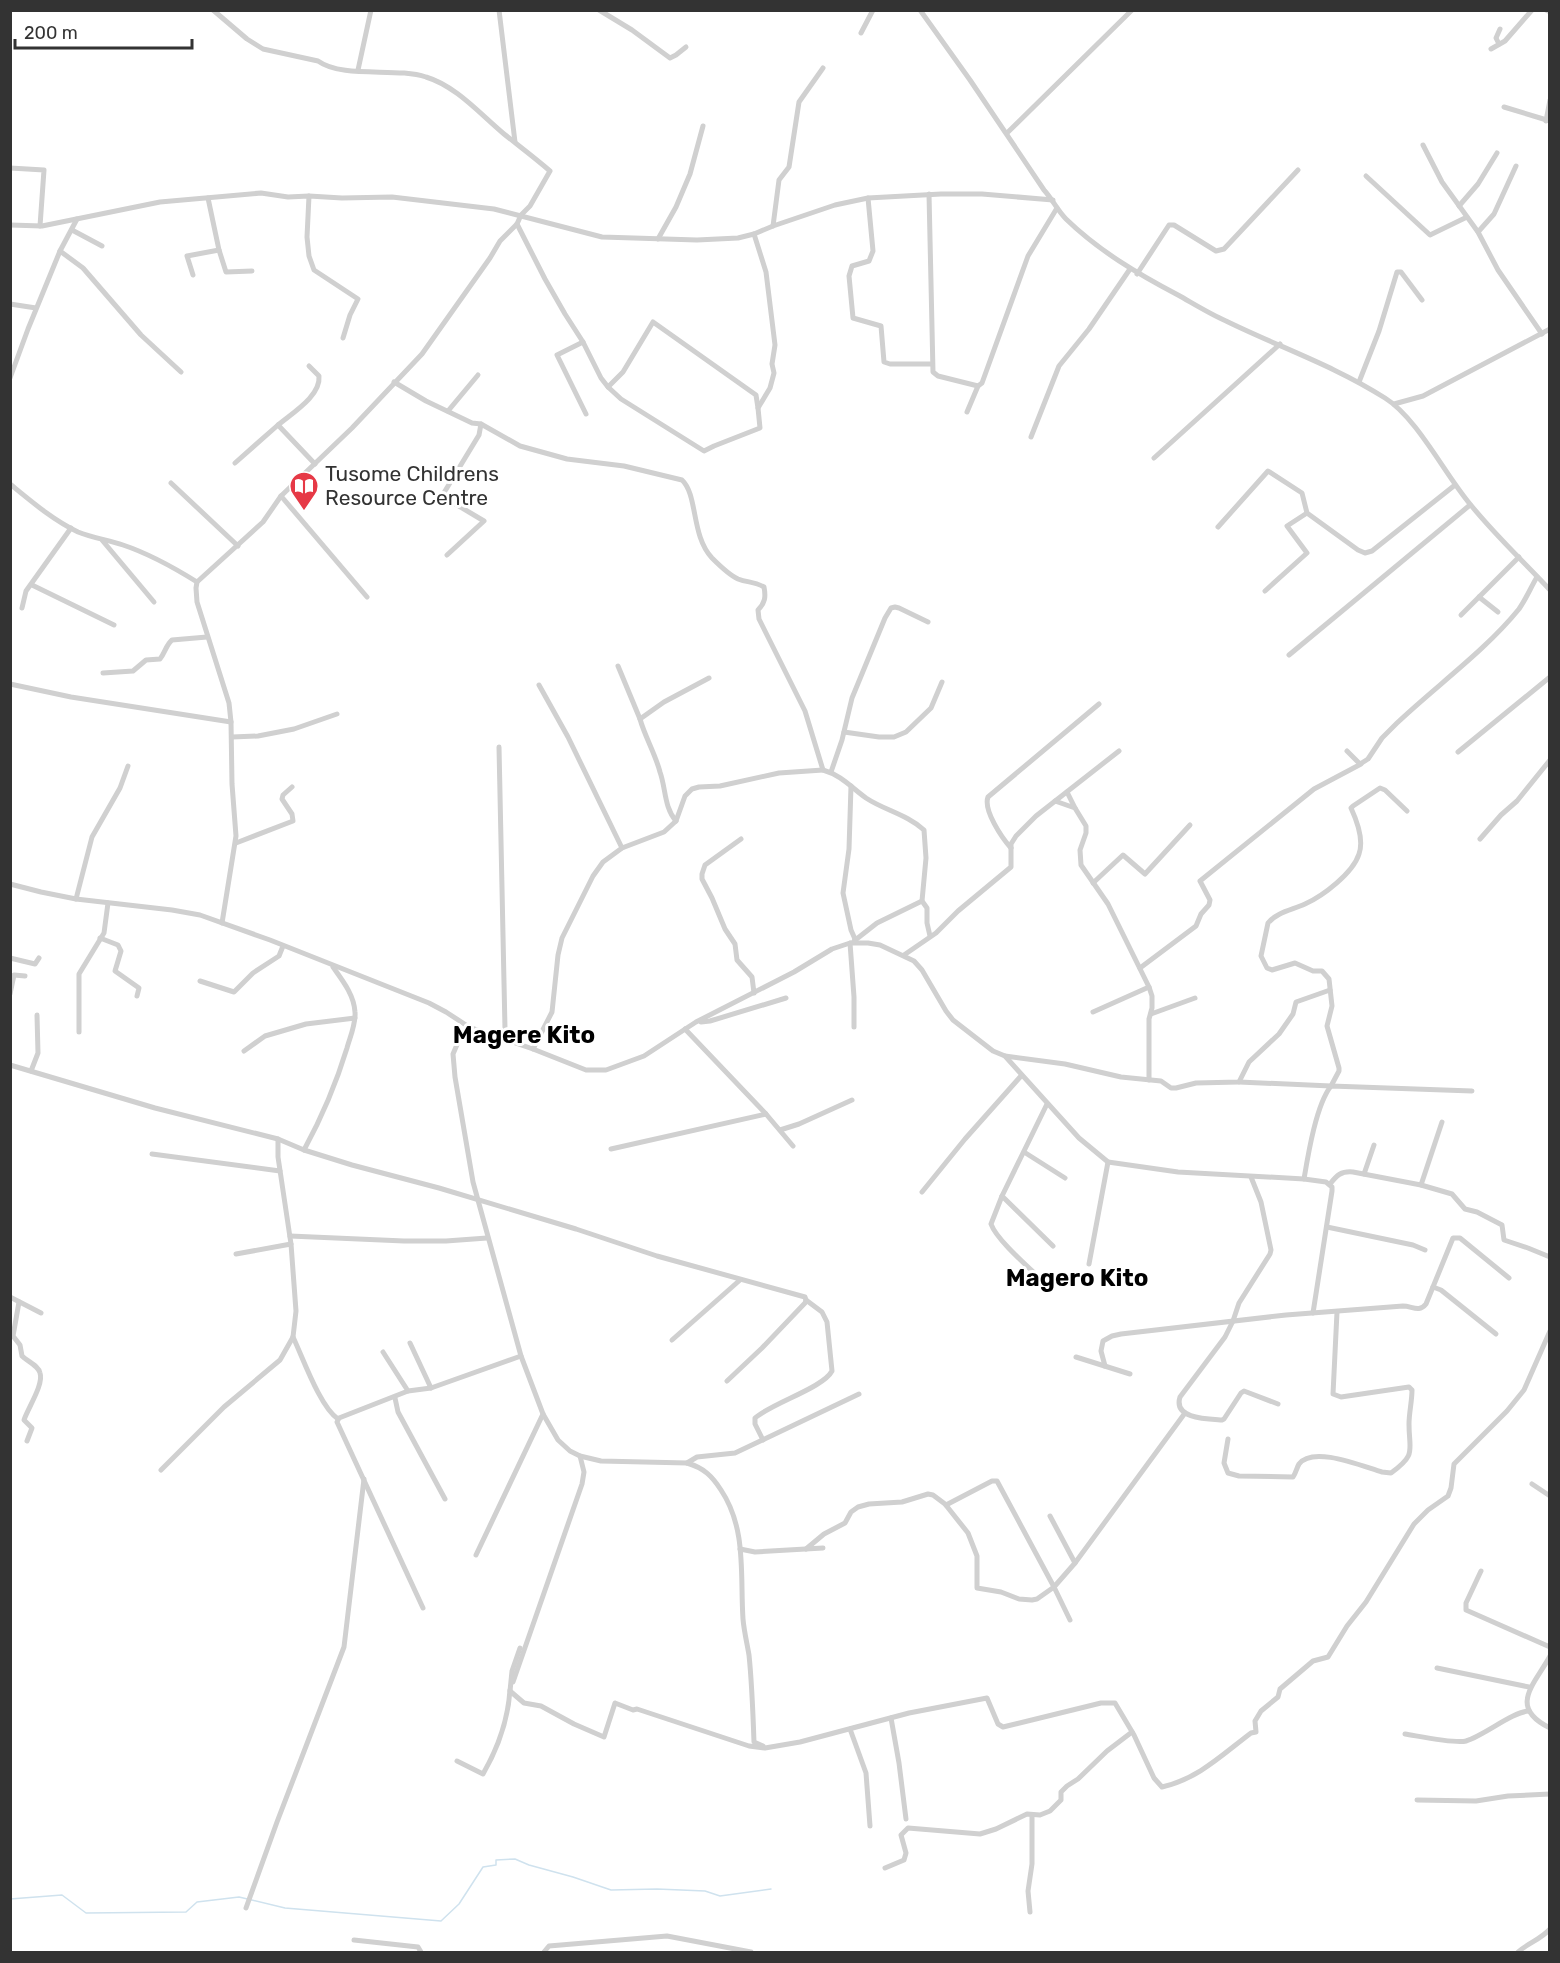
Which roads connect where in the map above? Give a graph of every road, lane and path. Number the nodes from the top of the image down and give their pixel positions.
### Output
1 (213, 10) edge
2 (371, 10) edge
3 (499, 10) edge
4 (599, 10) edge
5 (873, 10) edge
6 (920, 10) edge
7 (1132, 10) edge
8 (1532, 10) edge
9 (1500, 29) dead end
10 (861, 33) dead end
11 (1499, 44) junction
12 (686, 47) dead end
13 (1491, 50) dead end
14 (823, 68) dead end
15 (358, 70) junction
16 (1550, 100) edge
17 (1504, 107) dead end
18 (1548, 121) edge
19 (703, 126) dead end
20 (1007, 133) junction
21 (515, 142) junction
22 (1423, 145) dead end
23 (1497, 153) dead end
24 (1516, 166) dead end
25 (10, 168) edge
26 (1298, 170) dead end
27 (1366, 176) dead end
28 (929, 194) junction
29 (309, 196) junction
30 (208, 198) junction
31 (868, 198) junction
32 (1053, 200) junction
33 (1459, 206) junction
34 (1057, 208) junction
35 (521, 215) junction
36 (1467, 217) junction
37 (77, 219) junction
38 (517, 224) junction
39 (10, 225) edge
40 (40, 226) junction
41 (773, 226) junction
42 (72, 230) junction
43 (1478, 232) junction
44 (754, 234) junction
45 (658, 239) junction
46 (102, 246) dead end
47 (60, 250) junction
48 (219, 250) junction
49 (1130, 269) junction
50 (252, 272) dead end
51 (1137, 274) junction
52 (193, 275) dead end
53 (1422, 300) dead end
54 (10, 304) edge
55 (36, 308) junction
56 (1550, 329) edge
57 (1542, 334) junction
58 (343, 338) dead end
59 (583, 342) junction
60 (1280, 344) junction
61 (932, 364) junction
62 (13, 365) edge
63 (309, 366) dead end
64 (181, 372) dead end
65 (478, 375) dead end
66 (10, 378) edge
67 (394, 382) junction
68 (1359, 382) junction
69 (978, 386) junction
70 (608, 387) junction
71 (1394, 404) junction
72 (758, 408) junction
73 (448, 411) junction
74 (968, 412) dead end
75 (586, 414) dead end
76 (481, 424) junction
77 (278, 425) junction
78 (1031, 437) dead end
79 (1154, 458) dead end
80 (235, 463) dead end
81 (315, 464) junction
82 (171, 483) dead end
83 (10, 484) edge
84 (1455, 485) junction
85 (281, 496) junction
86 (1470, 505) junction
87 (1307, 513) junction
88 (1218, 527) dead end
89 (71, 528) junction
90 (100, 538) junction
91 (238, 546) junction
92 (447, 555) dead end
93 (1519, 557) junction
94 (1537, 577) junction
95 (197, 582) junction
96 (32, 585) junction
97 (1550, 590) edge
98 (1265, 591) dead end
99 (367, 597) dead end
100 (1479, 597) junction
101 (154, 602) dead end
102 (22, 608) dead end
103 (1498, 612) dead end
104 (1461, 615) dead end
105 (928, 622) dead end
106 (114, 625) dead end
107 (207, 637) junction
108 (1289, 655) dead end
109 (618, 666) dead end
110 (103, 673) dead end
111 (1550, 677) edge
112 (710, 678) dead end
113 (942, 682) dead end
114 (10, 684) edge
115 (538, 685) dead end
116 (1099, 704) dead end
117 (337, 714) dead end
118 (640, 718) junction
119 (231, 722) junction
120 (844, 732) junction
121 (232, 737) junction
122 (499, 747) dead end
123 (1119, 751) dead end
124 (1347, 751) dead end
125 (1458, 752) dead end
126 (1550, 760) edge
127 (1361, 764) junction
128 (128, 766) dead end
129 (824, 770) junction
130 (831, 772) junction
131 (851, 786) junction
132 (292, 787) dead end
133 (1067, 792) junction
134 (1055, 801) junction
135 (1075, 807) junction
136 (1407, 811) dead end
137 (676, 821) junction
138 (1190, 825) dead end
139 (741, 839) dead end
140 (1480, 839) dead end
141 (236, 843) junction
142 (622, 848) junction
143 (1011, 848) junction
144 (1093, 883) junction
145 (10, 884) edge
146 (76, 899) junction
147 (922, 901) junction
148 (108, 903) junction
149 (222, 922) junction
150 (930, 936) junction
151 (100, 938) junction
152 (853, 941) junction
153 (283, 946) junction
154 (904, 955) junction
155 (10, 958) edge
156 (39, 958) dead end
157 (332, 966) junction
158 (1140, 968) junction
159 (26, 976) dead end
160 (200, 981) dead end
161 (1149, 987) junction
162 (1330, 990) junction
163 (754, 993) junction
164 (11, 994) edge
165 (137, 996) dead end
166 (786, 998) dead end
167 (1195, 998) dead end
168 (1093, 1012) dead end
169 (1151, 1014) junction
170 (37, 1015) dead end
171 (355, 1018) junction
172 (696, 1022) junction
173 (469, 1027) junction
174 (854, 1027) dead end
175 (686, 1029) junction
176 (79, 1032) dead end
177 (503, 1038) junction
178 (533, 1049) junction
179 (244, 1051) dead end
180 (1005, 1056) junction
181 (10, 1065) edge
182 (31, 1071) junction
183 (1021, 1076) junction
184 (1149, 1080) junction
185 (1239, 1082) junction
186 (1331, 1086) junction
187 (1472, 1091) dead end
188 (852, 1100) dead end
189 (1047, 1104) junction
190 (766, 1114) junction
191 (1442, 1122) dead end
192 (780, 1130) junction
193 (278, 1139) junction
194 (1374, 1145) dead end
195 (794, 1146) dead end
196 (611, 1149) dead end
197 (304, 1150) junction
198 (1024, 1152) junction
199 (152, 1154) dead end
200 (1108, 1162) junction
201 (279, 1171) junction
202 (1364, 1174) junction
203 (1251, 1177) junction
204 (1065, 1178) dead end
205 (1304, 1179) junction
206 (1330, 1184) junction
207 (1421, 1185) junction
208 (922, 1192) dead end
209 (1002, 1196) junction
210 (479, 1201) junction
211 (1327, 1227) junction
212 (290, 1236) junction
213 (487, 1238) junction
214 (291, 1244) junction
215 (1053, 1246) dead end
216 (1425, 1251) dead end
217 (236, 1254) dead end
218 (1550, 1257) edge
219 (1089, 1264) dead end
220 (1509, 1278) dead end
221 (740, 1280) junction
222 (1047, 1285) dead end
223 (1433, 1287) junction
224 (10, 1297) edge
225 (806, 1300) junction
226 (19, 1302) junction
227 (1338, 1312) junction
228 (41, 1313) dead end
229 (1313, 1313) junction
230 (1233, 1322) junction
231 (1550, 1331) edge
232 (1496, 1334) dead end
233 (293, 1337) junction
234 (672, 1340) dead end
235 (410, 1343) dead end
236 (383, 1352) dead end
237 (521, 1356) junction
238 (1076, 1357) dead end
239 (1105, 1366) junction
240 (1130, 1374) dead end
241 (727, 1380) dead end
242 (431, 1388) junction
243 (408, 1391) junction
244 (859, 1395) dead end
245 (394, 1398) junction
246 (1278, 1404) dead end
247 (1185, 1413) junction
248 (543, 1414) junction
249 (338, 1419) junction
250 (1228, 1439) dead end
251 (763, 1440) junction
252 (27, 1441) dead end
253 (580, 1456) junction
254 (687, 1464) junction
255 (161, 1470) dead end
256 (364, 1479) junction
257 (1532, 1484) dead end
258 (1550, 1496) edge
259 (445, 1499) dead end
260 (946, 1505) junction
261 (1050, 1516) dead end
262 (823, 1548) dead end
263 (740, 1549) junction
264 (806, 1549) junction
265 (477, 1555) dead end
266 (1075, 1563) junction
267 (1481, 1571) dead end
268 (1054, 1587) junction
269 (423, 1608) dead end
270 (1070, 1620) dead end
271 (1550, 1647) edge
272 (520, 1648) dead end
273 (1550, 1656) edge
274 (1437, 1668) dead end
275 (1529, 1687) junction
276 (510, 1691) junction
277 (1530, 1711) junction
278 (891, 1718) junction
279 (1550, 1728) edge
280 (850, 1729) junction
281 (1132, 1732) junction
282 (1405, 1734) dead end
283 (752, 1744) junction
284 (457, 1761) dead end
285 (1550, 1794) edge
286 (1417, 1800) dead end
287 (1032, 1815) junction
288 (906, 1819) dead end
289 (870, 1826) dead end
290 (885, 1868) dead end
291 (246, 1908) dead end
292 (1030, 1912) dead end
293 (1550, 1929) edge
294 (354, 1940) dead end
295 (421, 1953) edge
296 (544, 1953) edge
297 (751, 1953) edge
298 (1518, 1953) edge

1 - 15 street
2 - 15 street
3 - 21 street
4 - 12 street
5 - 10 street
6 - 20 street
7 - 20 street
8 - 11 street
9 - 11 street
11 - 13 street
14 - 41 street
15 - 21 street
16 - 18 street
17 - 18 street
19 - 45 street
20 - 32 street
21 - 35 street
22 - 33 street
23 - 33 street
24 - 43 street
25 - 40 street
26 - 51 street
27 - 36 street
28 - 31 street
28 - 32 street
28 - 61 street
29 - 30 street
29 - 35 street
29 - 58 street
30 - 37 street
30 - 48 street
31 - 41 street
31 - 61 street
32 - 34 street
33 - 36 street
34 - 49 street
34 - 69 street
35 - 38 street
35 - 45 street
36 - 43 street
37 - 40 street
37 - 42 street
38 - 59 street
38 - 67 street
39 - 40 street
41 - 44 street
42 - 46 street
42 - 47 street
43 - 57 street
44 - 45 street
44 - 72 street
47 - 55 street
47 - 64 street
48 - 50 street
48 - 52 street
49 - 51 street
49 - 78 street
51 - 60 street
53 - 68 street
54 - 55 street
55 - 62 street
56 - 57 street
57 - 71 street
59 - 70 street
59 - 75 street
60 - 68 street
60 - 79 street
61 - 69 street
62 - 66 street
63 - 77 street
65 - 73 street
67 - 73 street
67 - 81 street
68 - 71 street
69 - 74 street
70 - 72 street
70 - 72 street
71 - 84 street
73 - 76 street
76 - 92 street
76 - 129 street
77 - 80 street
77 - 81 street
81 - 85 street
82 - 91 street
83 - 89 street
84 - 86 street
84 - 87 street
85 - 91 street
85 - 99 street
86 - 93 street
86 - 108 street
87 - 88 street
87 - 98 street
89 - 90 street
89 - 96 street
90 - 95 street
90 - 101 street
91 - 95 street
93 - 94 street
93 - 100 street
94 - 97 street
94 - 127 street
95 - 107 street
96 - 102 street
96 - 106 street
100 - 103 street
100 - 104 street
105 - 120 street
107 - 110 street
107 - 119 street
109 - 118 street
111 - 125 street
112 - 118 street
113 - 120 street
114 - 119 street
115 - 142 street
116 - 143 street
117 - 121 street
118 - 137 street
119 - 121 street
120 - 130 street
121 - 141 street
122 - 177 street
123 - 133 street
124 - 127 street
126 - 140 street
127 - 158 street
128 - 146 street
129 - 130 street
129 - 137 street
130 - 131 street
131 - 147 street
131 - 152 street
132 - 141 street
133 - 134 street
133 - 135 street
134 - 135 street
134 - 143 street
135 - 144 street
136 - 162 street
137 - 142 street
138 - 144 street
139 - 163 street
141 - 149 street
142 - 178 street
143 - 150 street
144 - 158 street
145 - 146 street
146 - 148 street
147 - 150 street
147 - 152 street
148 - 149 street
148 - 151 street
149 - 153 street
150 - 154 street
151 - 165 street
151 - 176 street
152 - 154 street
152 - 163 street
152 - 174 street
153 - 157 street
153 - 160 street
154 - 180 street
155 - 156 street
157 - 171 street
157 - 173 street
158 - 161 street
159 - 164 street
161 - 168 street
161 - 169 street
162 - 185 street
162 - 186 street
163 - 172 street
166 - 172 street
167 - 169 street
169 - 184 street
170 - 182 street
171 - 179 street
171 - 197 street
172 - 175 street
173 - 177 street
173 - 210 street
175 - 178 street
175 - 190 street
177 - 178 street
180 - 183 street
180 - 184 street
181 - 182 street
182 - 193 street
183 - 189 street
183 - 208 street
184 - 185 street
185 - 186 street
186 - 187 street
186 - 205 street
188 - 192 street
189 - 198 street
189 - 200 street
190 - 192 street
190 - 196 street
191 - 207 street
192 - 195 street
193 - 197 street
193 - 201 street
194 - 202 street
197 - 210 street
198 - 204 street
198 - 209 street
199 - 201 street
200 - 203 street
200 - 219 street
201 - 212 street
202 - 206 street
202 - 207 street
203 - 205 street
203 - 230 street
205 - 206 street
206 - 211 street
207 - 218 street
209 - 215 street
209 - 222 street
210 - 213 street
210 - 221 street
211 - 216 street
211 - 229 street
212 - 213 street
212 - 214 street
213 - 237 street
214 - 217 street
214 - 233 street
220 - 223 street
221 - 225 street
221 - 234 street
223 - 227 street
223 - 232 street
224 - 226 street
225 - 241 street
225 - 251 street
226 - 228 street
226 - 252 street
227 - 229 street
227 - 250 street
229 - 230 street
230 - 239 street
230 - 247 street
231 - 281 street
233 - 249 street
233 - 255 street
235 - 242 street
236 - 243 street
237 - 242 street
237 - 248 street
238 - 239 street
239 - 240 street
242 - 243 street
243 - 245 street
244 - 251 street
245 - 249 street
245 - 259 street
246 - 247 street
247 - 266 street
248 - 253 street
248 - 265 street
249 - 256 street
251 - 254 street
253 - 254 street
253 - 276 street
254 - 263 street
256 - 269 street
256 - 291 street
257 - 258 street
260 - 264 street
260 - 268 street
260 - 268 street
261 - 266 street
262 - 264 street
263 - 264 street
263 - 283 street
266 - 268 street
267 - 271 street
268 - 270 street
272 - 276 street
273 - 275 street
274 - 275 street
275 - 277 street
276 - 283 street
276 - 284 street
277 - 279 street
277 - 282 street
278 - 280 street
278 - 281 street
278 - 288 street
280 - 283 street
280 - 289 street
281 - 287 street
285 - 286 street
287 - 290 street
287 - 292 street
293 - 298 street
294 - 295 street
296 - 297 street

